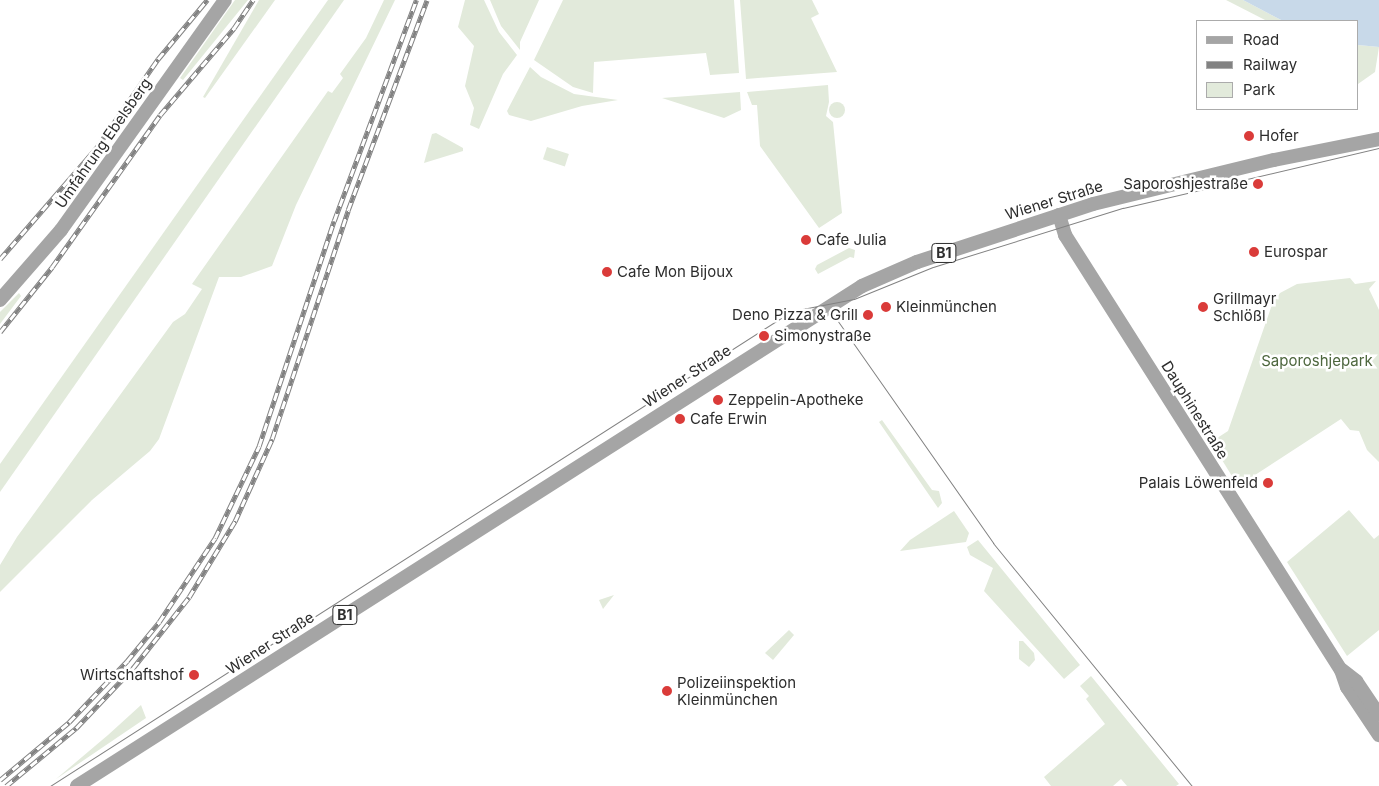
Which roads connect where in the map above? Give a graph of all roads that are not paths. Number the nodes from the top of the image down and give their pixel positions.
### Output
1 (225, 0) edge
2 (1379, 140) edge
3 (1058, 215) junction
4 (0, 300) edge
5 (1341, 670) junction
6 (1379, 715) edge
7 (1379, 735) edge
8 (77, 786) edge

1 - 4 main road, Umfahrung Ebelsberg
2 - 3 main road, Wiener Straße / B1
3 - 5 main road, Dauphinestraße
3 - 8 main road, Wiener Straße / B1
5 - 6 main road, Dauphinestraße
5 - 7 main road, Dauphinestraße

